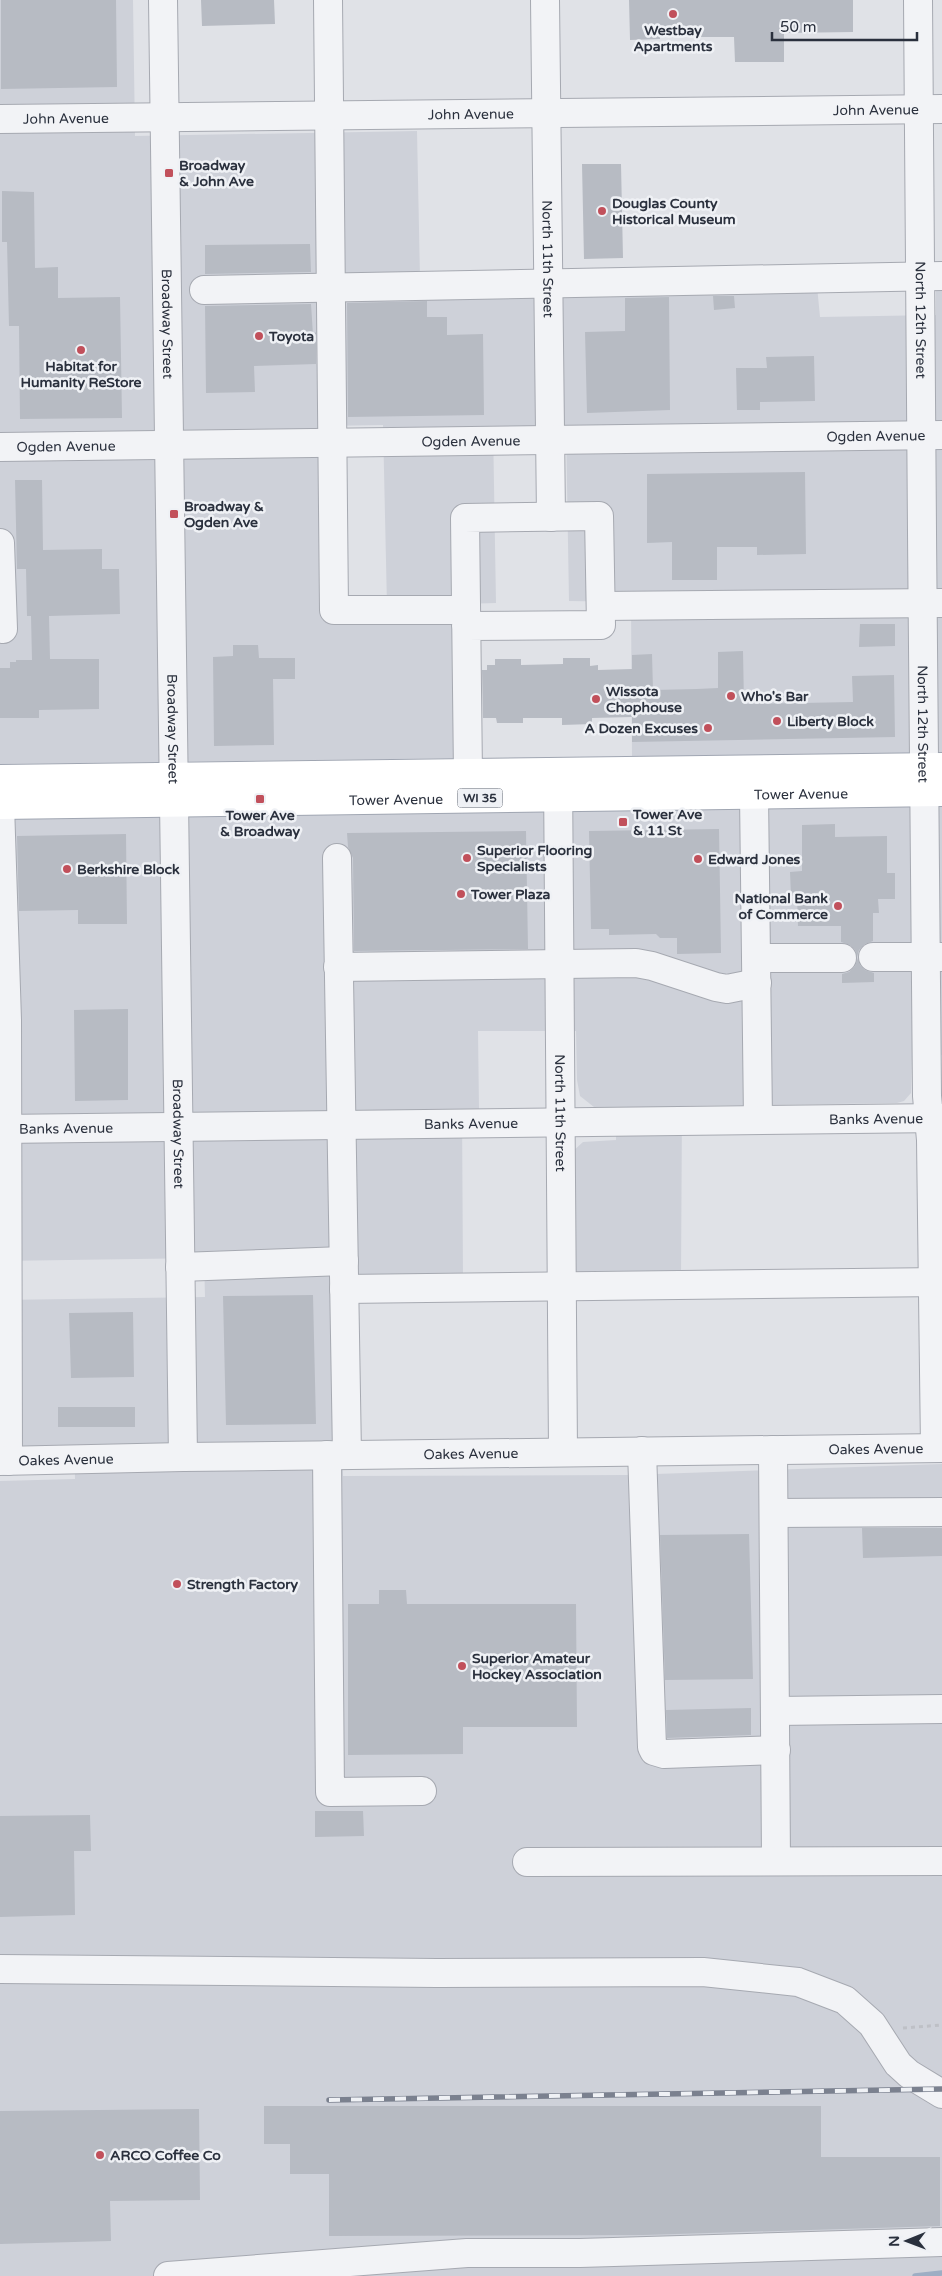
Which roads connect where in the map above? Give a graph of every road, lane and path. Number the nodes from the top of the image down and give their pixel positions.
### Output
1 (163, 0) edge
2 (328, 0) edge
3 (545, 0) edge
4 (918, 0) edge
5 (931, 110) edge
6 (546, 113) junction
7 (330, 114) junction
8 (165, 117) junction
9 (0, 119) edge
10 (931, 276) edge
11 (549, 284) junction
12 (331, 286) junction
13 (204, 290) dead end
14 (932, 435) edge
15 (551, 440) junction
16 (333, 442) junction
17 (169, 444) junction
18 (0, 447) edge
19 (551, 517) junction
20 (0, 543) edge
21 (932, 603) edge
22 (601, 606) junction
23 (460, 618) junction
24 (8, 629) edge
25 (468, 774) junction
26 (0, 779) edge
27 (932, 780) edge
28 (558, 785) junction
29 (174, 789) junction
30 (754, 794) junction
31 (0, 806) edge
32 (336, 858) dead end
33 (874, 957) dead end
34 (934, 957) edge
35 (842, 958) dead end
36 (560, 963) junction
37 (338, 967) junction
38 (757, 970) junction
39 (936, 1118) edge
40 (758, 1120) junction
41 (562, 1122) junction
42 (341, 1125) junction
43 (178, 1127) junction
44 (3, 1129) edge
45 (344, 1262) junction
46 (180, 1267) junction
47 (937, 1282) edge
48 (562, 1285) junction
49 (344, 1289) junction
50 (938, 1448) edge
51 (773, 1450) junction
52 (642, 1451) junction
53 (563, 1452) junction
54 (337, 1455) junction
55 (183, 1457) junction
56 (4, 1461) edge
57 (942, 1512) edge
58 (774, 1514) junction
59 (942, 1709) edge
60 (775, 1711) junction
61 (776, 1750) junction
62 (422, 1791) dead end
63 (776, 1861) junction
64 (942, 1861) edge
65 (527, 1862) dead end
66 (0, 1969) edge
67 (942, 2025) edge
68 (879, 2034) junction
69 (942, 2094) edge
70 (942, 2242) edge
71 (168, 2276) edge

1 - 8 street, Broadway Street
2 - 7 street
3 - 6 street, North 11th Street
4 - 5 street, North 12th Street
5 - 6 street, John Avenue
5 - 10 street, North 12th Street
6 - 7 street, John Avenue
6 - 11 street, North 11th Street
7 - 8 street, John Avenue
7 - 12 street
8 - 9 street, John Avenue
8 - 17 street, Broadway Street
10 - 11 street
10 - 14 street, North 12th Street
11 - 12 street
11 - 15 street, North 11th Street
12 - 13 street
12 - 16 street
14 - 15 street, Ogden Avenue
14 - 21 street, North 12th Street
15 - 16 street, Ogden Avenue
15 - 19 street, North 11th Street
16 - 17 street, Ogden Avenue
16 - 23 street
17 - 18 street, Ogden Avenue
17 - 29 street, Broadway Street
19 - 22 street
19 - 23 street
20 - 24 street
21 - 22 street
21 - 27 street, North 12th Street
22 - 23 street
23 - 25 street
25 - 28 main road, Tower Avenue / WI 35
25 - 29 main road, Tower Avenue / WI 35
26 - 29 main road, Tower Avenue / WI 35
27 - 28 main road, Tower Avenue / WI 35
27 - 30 main road, Tower Avenue / WI 35
27 - 34 street, North 12th Street
28 - 29 main road, Tower Avenue / WI 35
28 - 30 main road, Tower Avenue / WI 35
28 - 36 street, North 11th Street
29 - 31 main road, Tower Avenue / WI 35
29 - 43 street, Broadway Street
30 - 38 street
31 - 44 street
32 - 37 street
33 - 34 street
34 - 39 street, North 12th Street
35 - 38 street
36 - 37 street
36 - 38 street
36 - 41 street, North 11th Street
37 - 42 street
38 - 40 street
39 - 40 street, Banks Avenue
39 - 47 street, North 12th Street
40 - 41 street, Banks Avenue
41 - 42 street, Banks Avenue
41 - 48 street, North 11th Street
42 - 43 street, Banks Avenue
42 - 45 street
43 - 44 street, Banks Avenue
43 - 46 street, Broadway Street
44 - 56 street
45 - 46 street
45 - 49 street
46 - 55 street, Broadway Street
47 - 48 street
47 - 50 street, North 12th Street
48 - 49 street
48 - 53 street, North 11th Street
49 - 54 street
50 - 51 street, Oakes Avenue
51 - 52 street, Oakes Avenue
51 - 58 street
52 - 53 street, Oakes Avenue
52 - 61 street
53 - 54 street, Oakes Avenue
54 - 55 street, Oakes Avenue
54 - 62 street
55 - 56 street, Oakes Avenue
57 - 58 street
58 - 60 street
59 - 60 street
60 - 61 street
61 - 63 street
63 - 64 street
63 - 65 street
66 - 68 street
67 - 68 path
68 - 69 street
70 - 71 street

